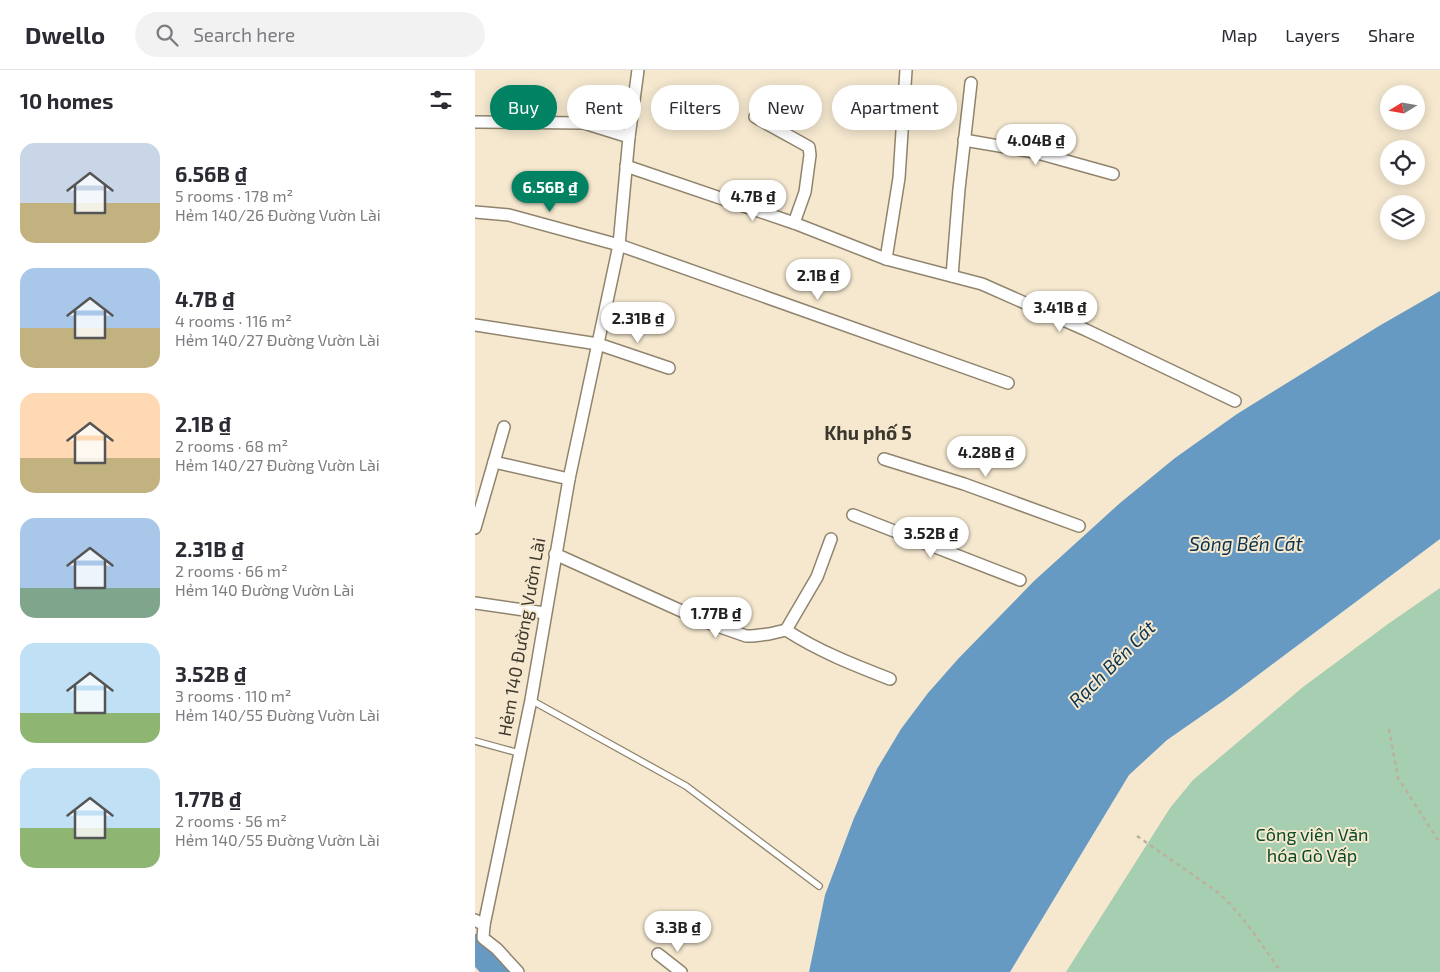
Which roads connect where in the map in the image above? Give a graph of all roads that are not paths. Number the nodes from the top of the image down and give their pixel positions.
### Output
1 (638, 70) edge
2 (906, 70) edge
3 (971, 83) dead end
4 (475, 122) edge
5 (778, 130) edge
6 (629, 136) junction
7 (964, 140) junction
8 (627, 166) junction
9 (1113, 174) dead end
10 (475, 212) edge
11 (794, 223) junction
12 (619, 245) junction
13 (886, 259) junction
14 (952, 276) junction
15 (475, 325) edge
16 (598, 344) junction
17 (669, 368) dead end
18 (1008, 383) dead end
19 (1235, 401) dead end
20 (504, 427) dead end
21 (884, 459) dead end
22 (493, 462) junction
23 (569, 479) junction
24 (853, 514) dead end
25 (1079, 526) dead end
26 (475, 528) edge
27 (831, 539) dead end
28 (555, 554) junction
29 (1020, 580) dead end
30 (475, 603) edge
31 (545, 613) junction
32 (786, 630) junction
33 (889, 679) dead end
34 (531, 700) junction
35 (475, 741) edge
36 (519, 753) junction
37 (819, 886) dead end
38 (479, 923) edge
39 (658, 954) dead end
40 (518, 972) edge
41 (681, 972) edge

1 - 6 street, Hẻm 140 Đường Vườn Lài
2 - 13 street
3 - 7 street
4 - 6 street
5 - 11 street
6 - 8 street, Hẻm 140 Đường Vườn Lài
7 - 9 street
7 - 14 street
8 - 11 street
8 - 12 street, Hẻm 140 Đường Vườn Lài
10 - 12 street
11 - 13 street
12 - 16 street, Hẻm 140 Đường Vườn Lài
12 - 18 street
13 - 14 street
14 - 19 street
15 - 16 street
16 - 17 street
16 - 23 street, Hẻm 140 Đường Vườn Lài
20 - 22 street
21 - 25 street
22 - 23 street
22 - 26 street
23 - 28 street, Hẻm 140 Đường Vườn Lài
24 - 29 street
27 - 32 street
28 - 31 street, Hẻm 140 Đường Vườn Lài
28 - 32 street
30 - 31 street
31 - 34 street, Hẻm 140 Đường Vườn Lài
32 - 33 street
34 - 36 street, Hẻm 140 Đường Vườn Lài
34 - 37 lane
35 - 36 lane
36 - 38 street, Hẻm 140 Đường Vườn Lài
38 - 40 street
39 - 41 street

